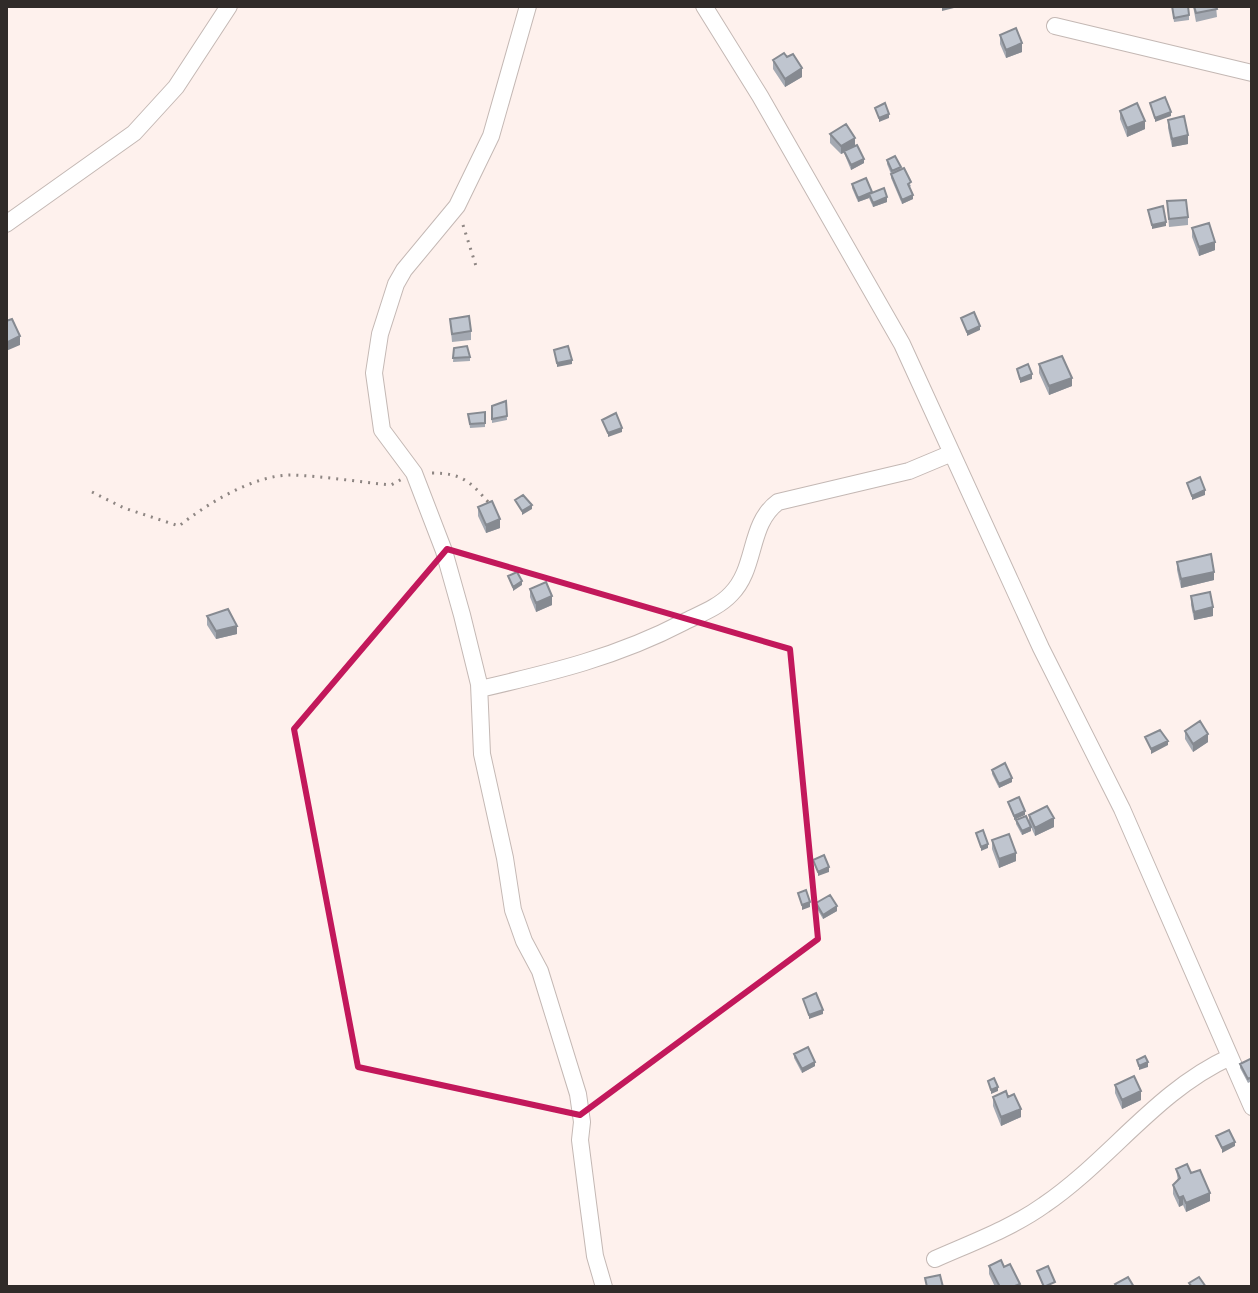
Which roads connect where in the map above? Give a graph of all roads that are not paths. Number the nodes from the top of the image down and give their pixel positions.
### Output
1 (229, 6) edge
2 (528, 6) edge
3 (704, 6) edge
4 (1055, 26) dead end
5 (1252, 73) edge
6 (6, 224) edge
7 (952, 453) junction
8 (480, 689) junction
9 (1230, 1057) junction
10 (1252, 1107) edge
11 (935, 1259) dead end
12 (604, 1287) edge

1 - 6 street
2 - 8 street
3 - 7 street
4 - 5 street
7 - 8 street
7 - 9 street
8 - 12 street
9 - 10 street
9 - 11 street

